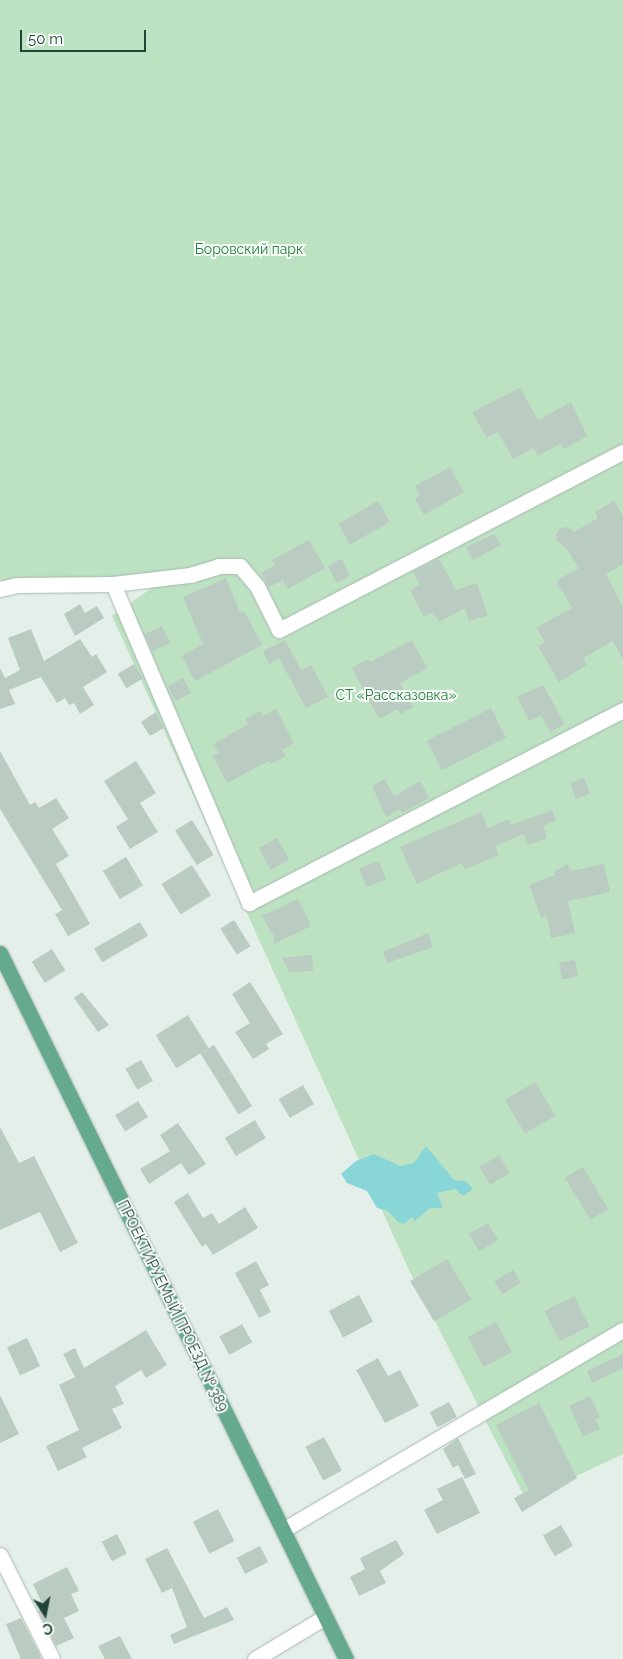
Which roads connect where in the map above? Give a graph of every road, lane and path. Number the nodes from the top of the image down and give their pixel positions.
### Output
1 (623, 452) edge
2 (113, 584) junction
3 (0, 589) edge
4 (623, 710) edge
5 (0, 953) edge
6 (623, 1330) edge
7 (283, 1530) junction
8 (0, 1556) edge
9 (325, 1617) junction
10 (52, 1659) edge
11 (255, 1659) edge
12 (346, 1659) edge

1 - 2 street
2 - 3 street
2 - 4 street
5 - 7 main road, ПРОЕКТИРУЕМЫЙ ПРОЕЗД № 389
6 - 7 street
7 - 9 main road, ПРОЕКТИРУЕМЫЙ ПРОЕЗД № 389
8 - 10 street
9 - 11 street
9 - 12 main road, ПРОЕКТИРУЕМЫЙ ПРОЕЗД № 389

